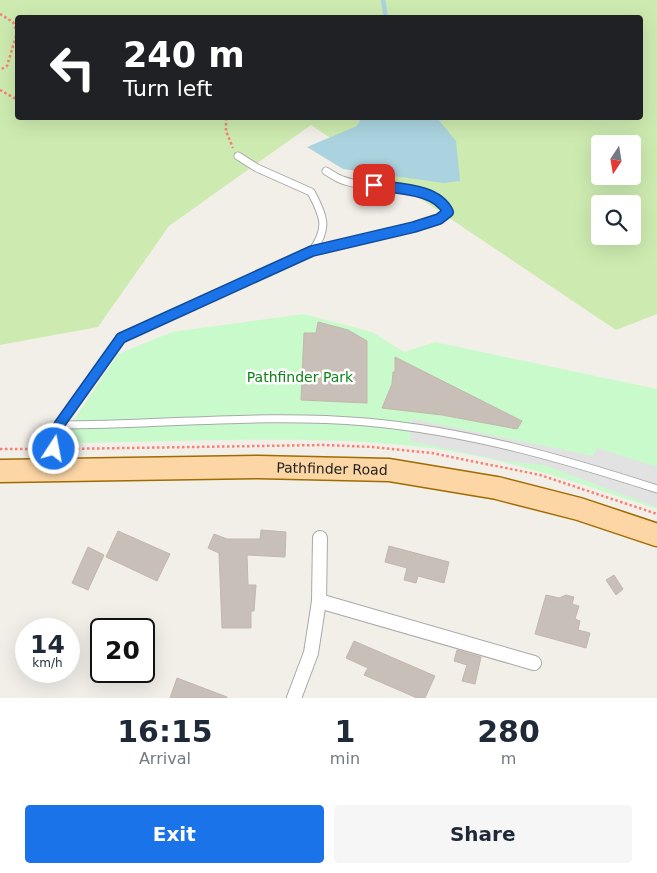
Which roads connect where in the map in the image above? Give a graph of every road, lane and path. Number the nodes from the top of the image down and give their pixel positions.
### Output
1 (0, 14) edge
2 (15, 29) edge
3 (15, 40) edge
4 (0, 70) edge
5 (0, 90) edge
6 (15, 98) edge
7 (226, 120) edge
8 (238, 156) joint
9 (326, 171) dead end
10 (312, 251) junction
11 (59, 425) junction
12 (0, 449) edge
13 (54, 459) junction
14 (0, 470) edge
15 (657, 489) edge
16 (657, 536) edge
17 (320, 538) dead end
18 (320, 602) junction
19 (534, 663) dead end
20 (294, 698) edge

1 - 2 path
3 - 4 path
5 - 6 path
7 - 8 path
8 - 10 lane
9 - 10 lane
10 - 11 lane
11 - 13 lane
11 - 15 lane
12 - 13 path
13 - 14 main road, Pathfinder Road
13 - 16 main road, Pathfinder Road
17 - 18 street
18 - 19 street
18 - 20 street

